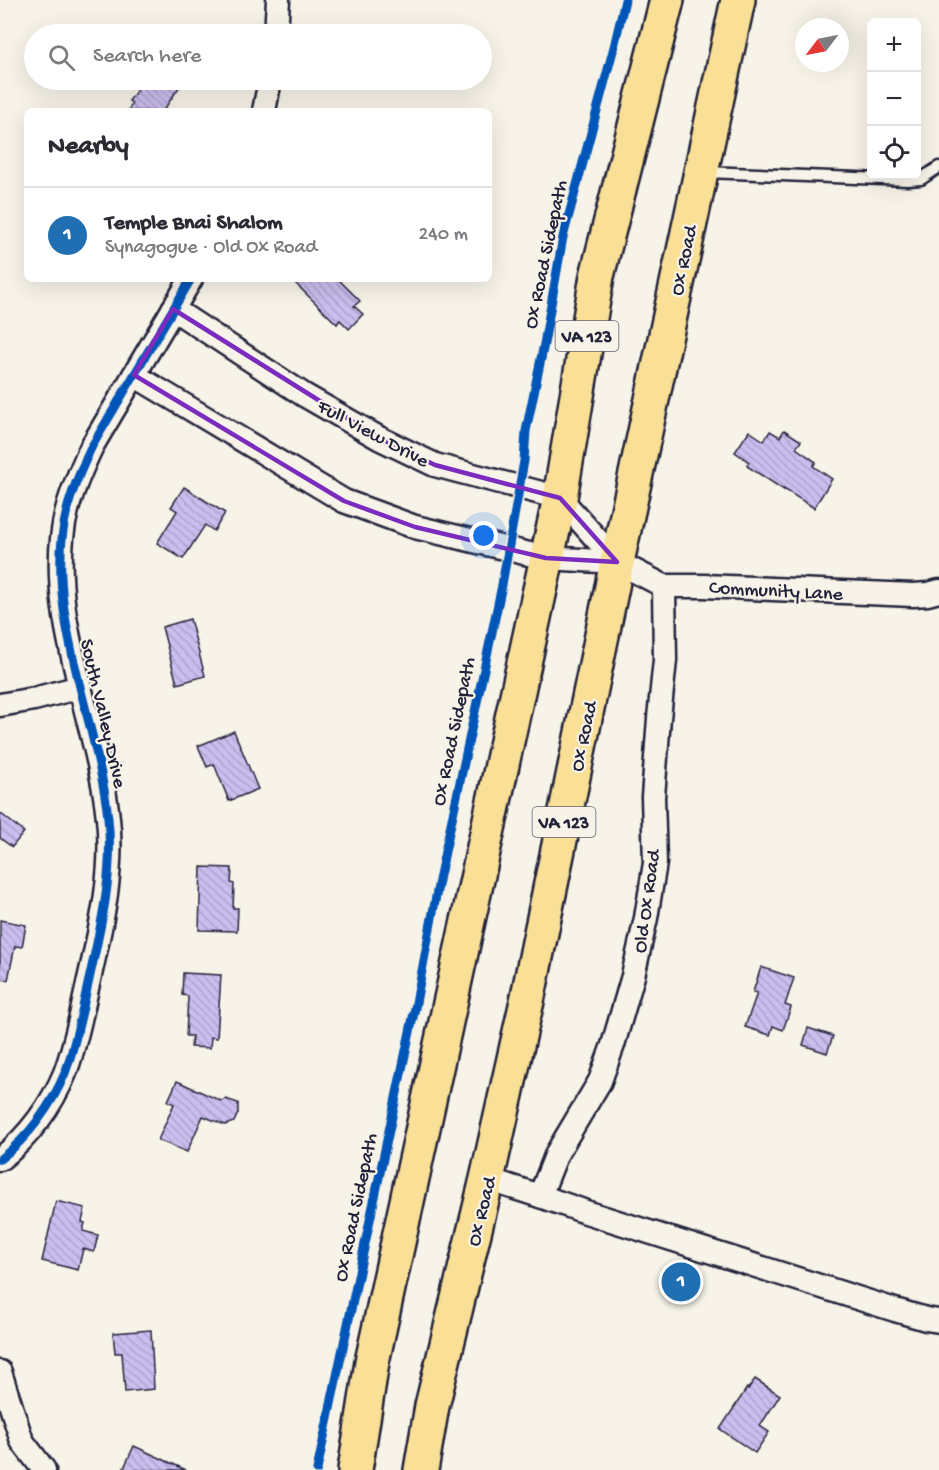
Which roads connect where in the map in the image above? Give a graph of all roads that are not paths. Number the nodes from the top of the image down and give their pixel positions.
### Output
1 (278, 0) edge
2 (667, 0) edge
3 (738, 0) edge
4 (277, 24) edge
5 (268, 90) edge
6 (265, 108) edge
7 (939, 167) edge
8 (701, 172) junction
9 (189, 282) edge
10 (173, 309) junction
11 (134, 375) junction
12 (560, 498) junction
13 (546, 558) junction
14 (617, 562) junction
15 (664, 586) junction
16 (939, 591) edge
17 (80, 687) junction
18 (0, 705) edge
19 (0, 1159) edge
20 (488, 1179) junction
21 (540, 1196) junction
22 (939, 1321) edge
23 (0, 1371) edge
24 (44, 1470) edge
25 (355, 1470) edge
26 (421, 1470) edge

1 - 4 street
2 - 12 highway, VA 123
3 - 8 highway, Ox Road / VA 123
5 - 6 street
7 - 8 lane
8 - 14 highway, Ox Road / VA 123
9 - 10 street, South Valley Drive
10 - 11 street, South Valley Drive
10 - 12 street, Full View Drive
11 - 13 street
11 - 17 street, South Valley Drive
12 - 13 highway, VA 123
12 - 14 street
13 - 14 street
13 - 25 highway, VA 123
14 - 15 street, Community Lane
14 - 20 highway, Ox Road / VA 123
15 - 16 street, Community Lane
15 - 21 street, Old Ox Road
17 - 18 street
17 - 19 street, South Valley Drive
20 - 21 street
20 - 26 highway, Ox Road / VA 123
21 - 22 street
23 - 24 street

